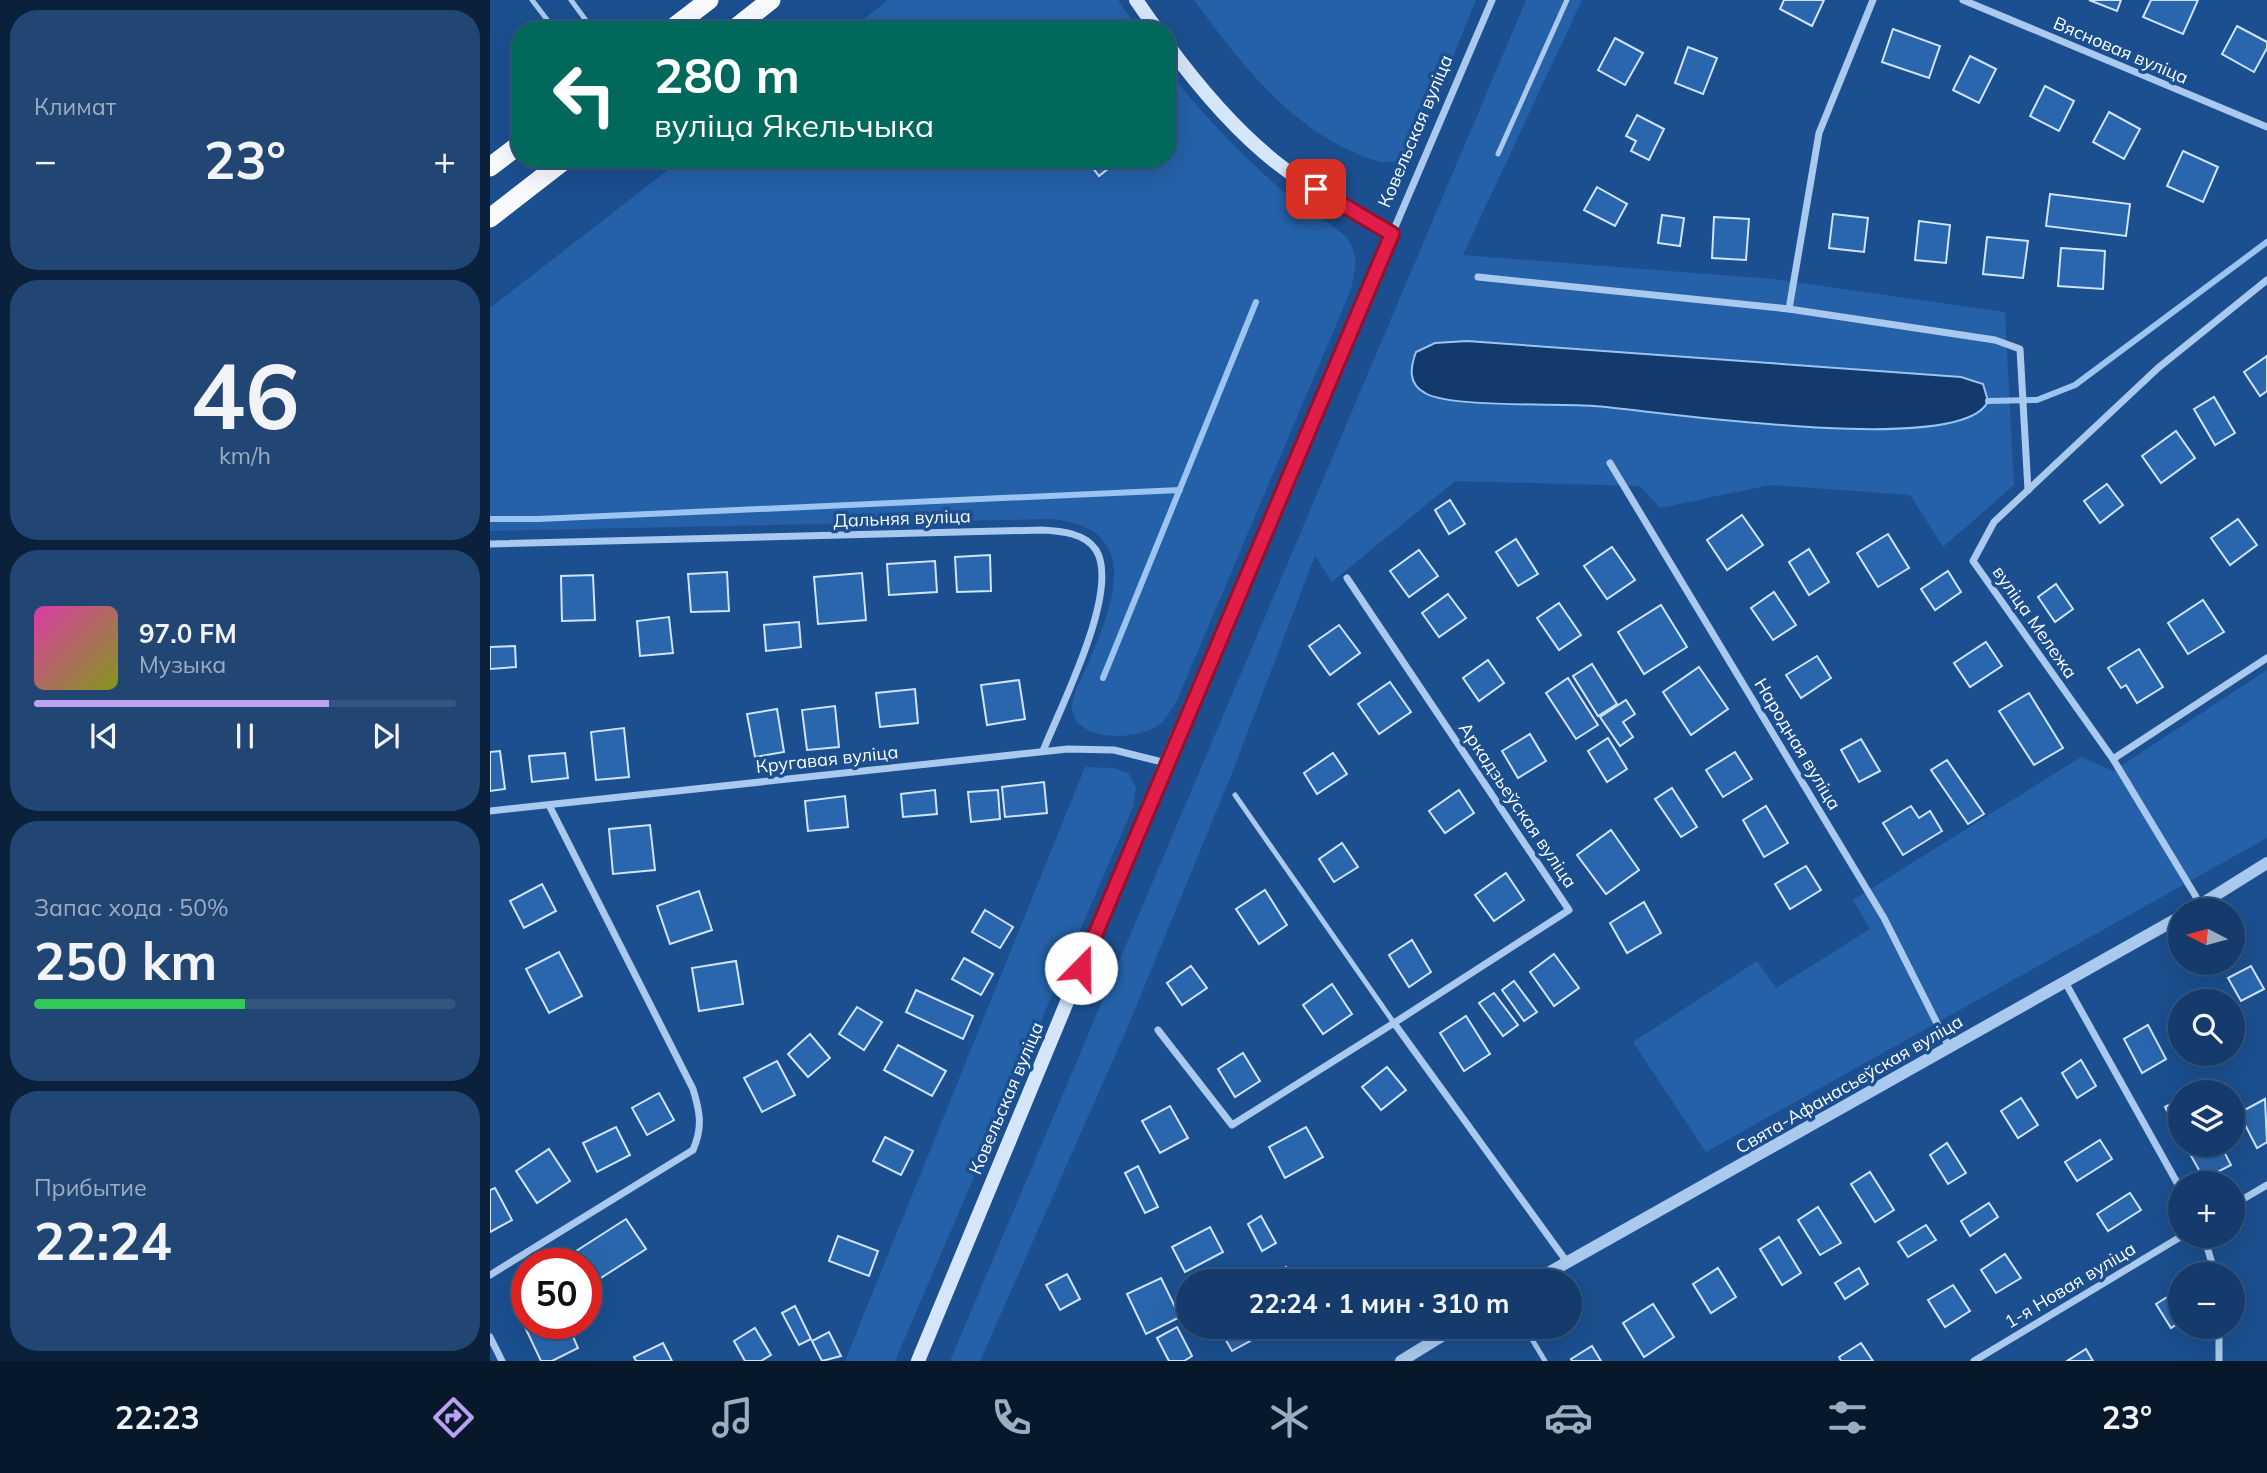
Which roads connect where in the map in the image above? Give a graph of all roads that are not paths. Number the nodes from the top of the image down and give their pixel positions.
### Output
1 (532, 0) edge
2 (571, 0) edge
3 (709, 0) edge
4 (771, 0) edge
5 (1136, 0) edge
6 (1492, 0) edge
7 (1567, 0) edge
8 (1873, 0) edge
9 (1963, 0) edge
10 (548, 21) edge
11 (586, 21) edge
12 (682, 21) edge
13 (744, 21) edge
14 (1151, 21) edge
15 (1176, 56) edge
16 (1181, 62) junction
17 (1176, 66) edge
18 (2267, 127) edge
19 (511, 151) edge
20 (1498, 154) dead end
21 (490, 167) edge
22 (554, 168) edge
23 (490, 218) edge
24 (1392, 234) junction
25 (1478, 277) dead end
26 (2267, 279) edge
27 (1789, 309) junction
28 (1610, 463) dead end
29 (2028, 490) junction
30 (490, 544) edge
31 (1347, 578) dead end
32 (2267, 657) edge
33 (1043, 751) junction
34 (2113, 759) junction
35 (1166, 763) junction
36 (1235, 795) dead end
37 (549, 805) junction
38 (490, 811) edge
39 (2267, 863) edge
40 (2192, 898) edge
41 (2211, 898) edge
42 (2168, 924) edge
43 (2065, 982) junction
44 (1394, 1023) junction
45 (1158, 1030) dead end
46 (1949, 1047) junction
47 (2171, 1171) edge
48 (2267, 1185) edge
49 (2245, 1198) edge
50 (2168, 1244) edge
51 (1567, 1262) junction
52 (1555, 1269) edge
53 (490, 1275) edge
54 (490, 1337) edge
55 (1437, 1339) edge
56 (1532, 1339) edge
57 (2219, 1339) edge
58 (502, 1361) edge
59 (918, 1361) edge
60 (1401, 1361) edge
61 (1545, 1361) edge
62 (1974, 1361) edge
63 (2219, 1361) edge

1 - 10 lane
2 - 11 lane
3 - 12 highway
4 - 13 highway
5 - 14 main road
6 - 24 street, Ковельская вуліца
7 - 20 lane
8 - 27 street
9 - 18 street, Вясновая вуліца
15 - 16 main road
16 - 17 lane
16 - 24 main road
19 - 21 highway
22 - 23 highway
24 - 35 main road, Ковельская вуліца
25 - 27 street
26 - 29 street, вуліца Мележа
27 - 29 street
28 - 46 street, Народная вуліца
29 - 34 street, вуліца Мележа
30 - 33 street, Дальняя вуліца
31 - 44 street, Аркадзьеўская вуліца
32 - 34 street
33 - 35 street, Кругавая вуліца
33 - 37 street, Кругавая вуліца
34 - 40 street, вуліца Мележа
35 - 59 main road, Ковельская вуліца
36 - 44 lane
37 - 38 street, Кругавая вуліца
37 - 53 street
39 - 41 street
42 - 43 street, Свята-Афанасьеўская вуліца
43 - 46 street, Свята-Афанасьеўская вуліца
43 - 47 street
44 - 45 street
44 - 51 street
46 - 51 street, Свята-Афанасьеўская вуліца
48 - 49 street
50 - 62 street, 1-я Новая вуліца
51 - 52 street, Свята-Афанасьеўская вуліца
54 - 58 street
55 - 60 street
56 - 61 lane
57 - 63 street

